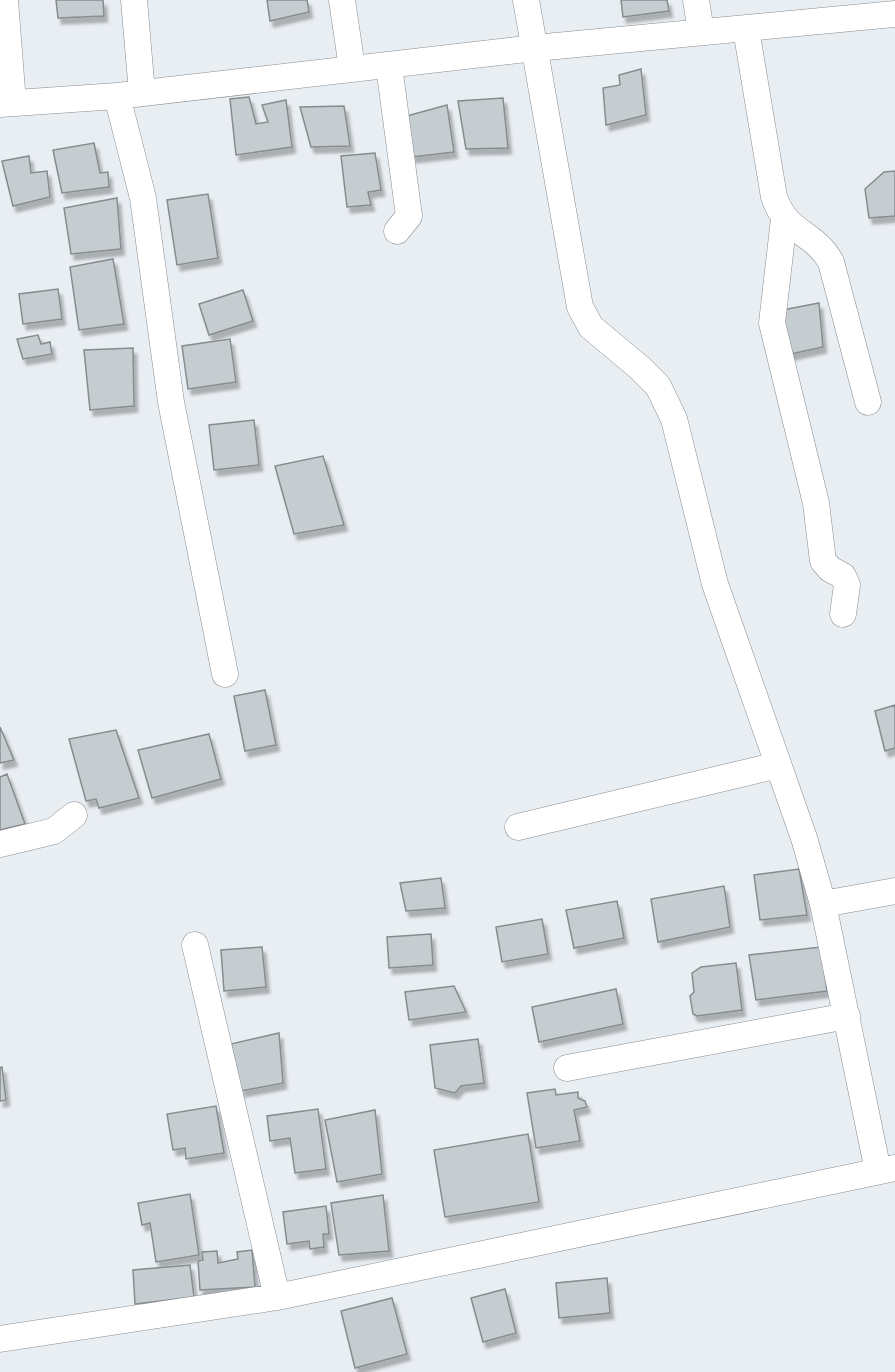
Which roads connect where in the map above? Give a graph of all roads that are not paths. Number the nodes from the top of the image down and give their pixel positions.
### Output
1 (5, 0) edge
2 (134, 0) edge
3 (342, 0) edge
4 (525, 0) edge
5 (696, 0) edge
6 (895, 14) edge
7 (746, 29) junction
8 (701, 32) junction
9 (535, 48) junction
10 (389, 66) junction
11 (352, 68) junction
12 (142, 93) junction
13 (117, 96) junction
14 (6, 103) edge
15 (784, 219) junction
16 (396, 231) dead end
17 (868, 402) dead end
18 (843, 614) dead end
19 (225, 674) dead end
20 (778, 765) junction
21 (74, 814) dead end
22 (518, 827) dead end
23 (0, 844) edge
24 (895, 891) edge
25 (823, 904) junction
26 (195, 945) dead end
27 (847, 1016) junction
28 (567, 1068) dead end
29 (886, 1169) edge
30 (278, 1296) junction
31 (0, 1340) edge

1 - 14 street
2 - 12 street
3 - 11 street
4 - 9 street
5 - 8 street
6 - 7 street
7 - 8 street
7 - 15 street
8 - 9 street
9 - 10 street
9 - 20 street
10 - 11 street
10 - 16 street
11 - 12 street
12 - 13 street
13 - 14 street
13 - 19 street
15 - 17 street
15 - 18 street
20 - 22 street
20 - 25 street
21 - 23 street
24 - 25 street
25 - 27 street
26 - 30 street
27 - 28 street
27 - 29 street
29 - 30 street
30 - 31 street

